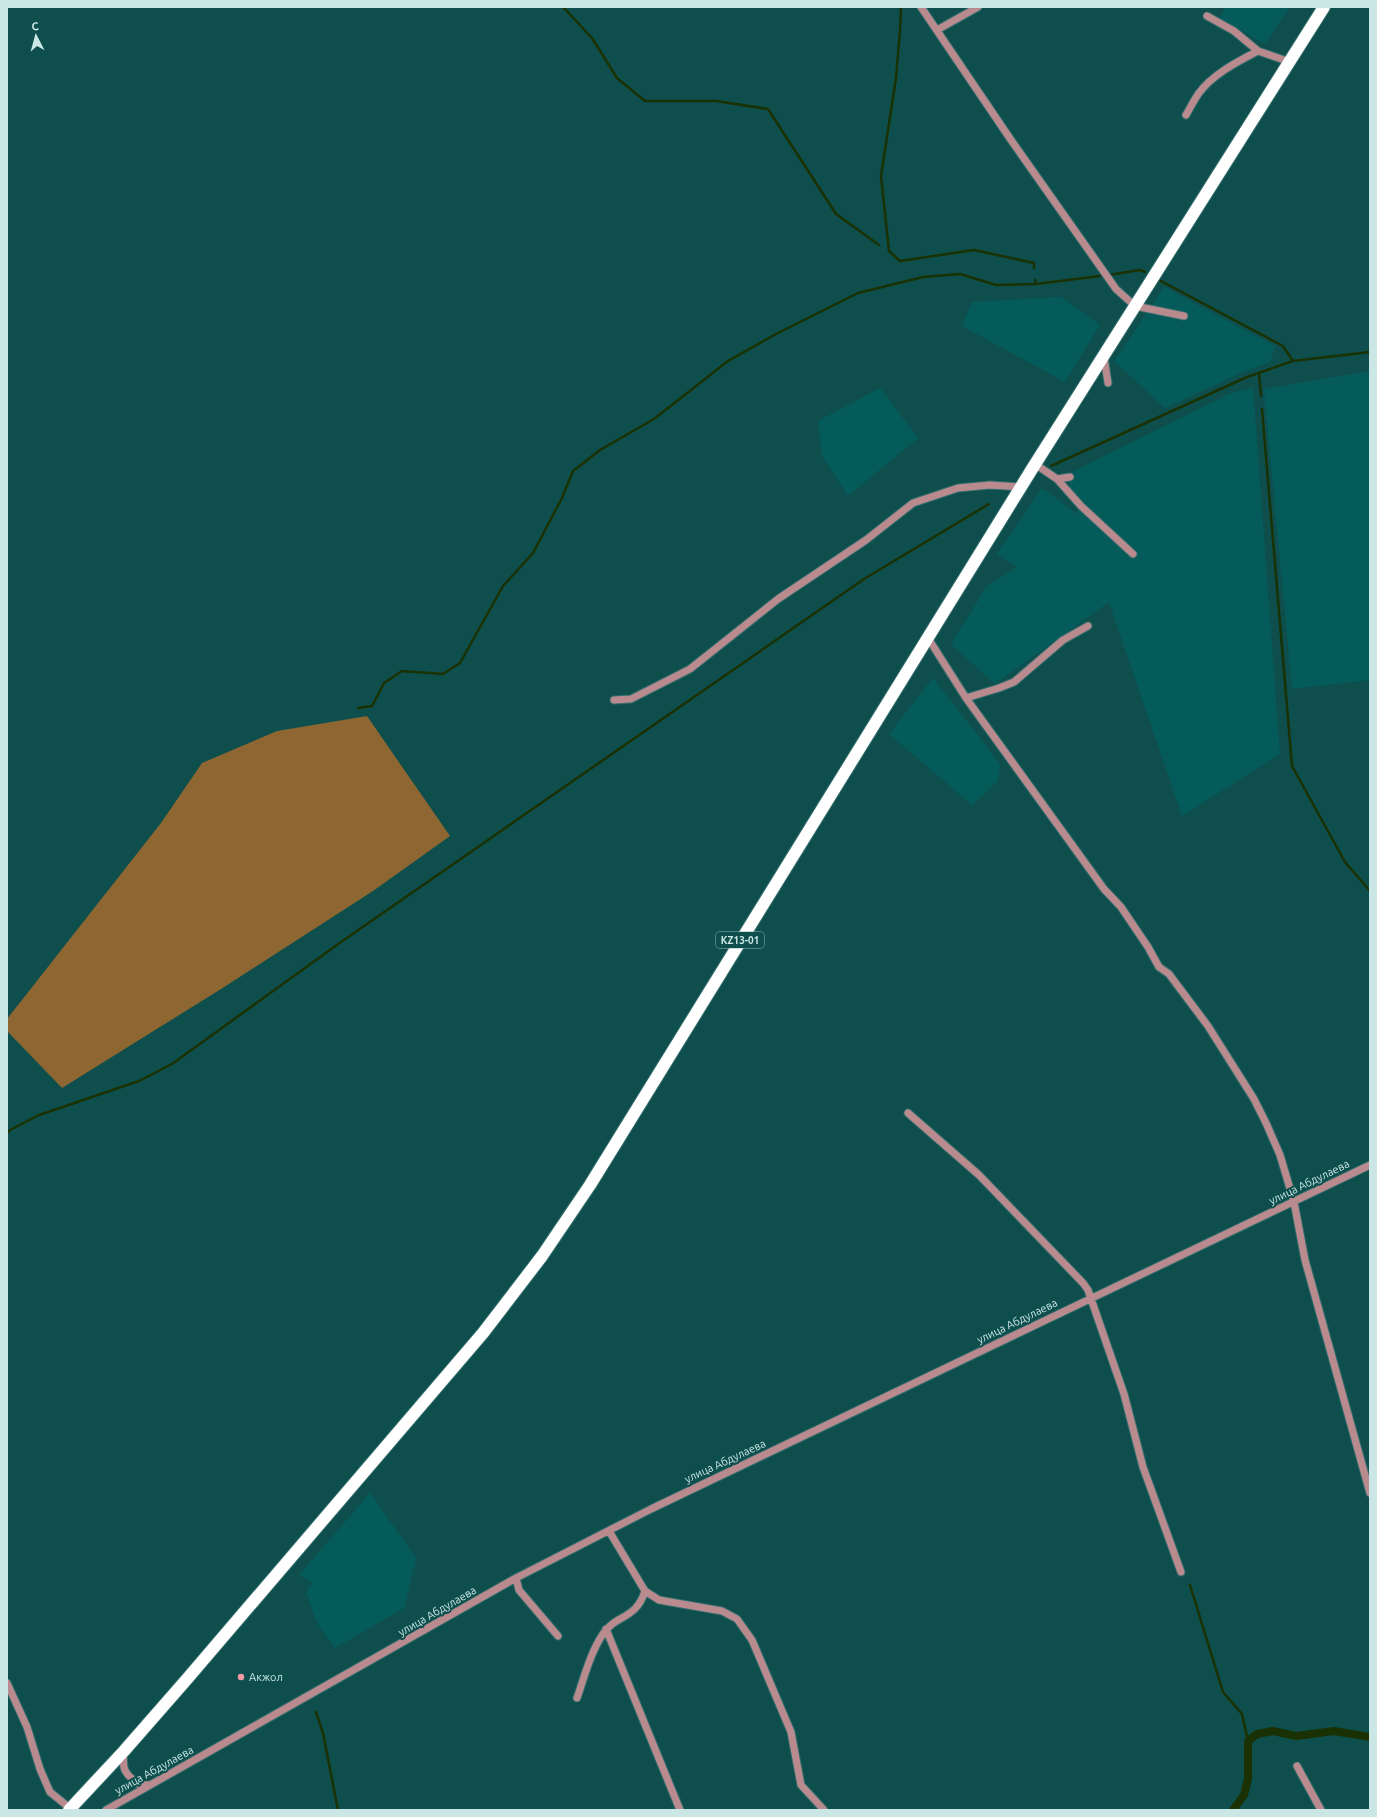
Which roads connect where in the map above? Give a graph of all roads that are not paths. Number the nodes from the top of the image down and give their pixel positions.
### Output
1 (921, 7) edge
2 (978, 7) edge
3 (1324, 7) edge
4 (1207, 16) dead end
5 (937, 30) junction
6 (1258, 51) junction
7 (1290, 62) junction
8 (1186, 115) dead end
9 (1135, 306) junction
10 (1184, 316) dead end
11 (1104, 356) junction
12 (1108, 383) dead end
13 (1035, 464) junction
14 (1070, 477) dead end
15 (1057, 480) junction
16 (1021, 487) junction
17 (1133, 554) dead end
18 (1088, 626) dead end
19 (928, 638) junction
20 (966, 698) junction
21 (614, 700) dead end
22 (908, 1113) dead end
23 (1370, 1165) edge
24 (1294, 1202) junction
25 (1091, 1298) junction
26 (1370, 1493) edge
27 (609, 1531) junction
28 (1181, 1572) dead end
29 (516, 1578) junction
30 (645, 1591) junction
31 (606, 1629) junction
32 (558, 1636) dead end
33 (7, 1683) edge
34 (577, 1698) dead end
35 (124, 1751) junction
36 (1297, 1766) dead end
37 (152, 1784) junction
38 (70, 1809) edge
39 (106, 1810) edge
40 (680, 1810) edge
41 (824, 1810) edge
42 (1321, 1810) edge

1 - 5 street
2 - 5 street
3 - 7 highway, KZ13-01
4 - 6 street
5 - 9 street
6 - 7 street
6 - 8 street
7 - 9 highway, KZ13-01
9 - 10 street
9 - 11 highway, KZ13-01
11 - 12 street
11 - 13 highway, KZ13-01
13 - 15 street
13 - 16 highway, KZ13-01
14 - 15 street
15 - 17 street
16 - 19 highway, KZ13-01
16 - 21 street
18 - 20 street
19 - 20 street
19 - 35 highway, KZ13-01
20 - 24 street
22 - 25 street
23 - 24 street, улица Абдулаева
24 - 25 street, улица Абдулаева
24 - 26 street
25 - 27 street, улица Абдулаева
25 - 28 street
27 - 29 street, улица Абдулаева
27 - 30 street
29 - 32 street
29 - 37 street, улица Абдулаева
30 - 31 street
30 - 41 street
31 - 34 street
31 - 40 street
33 - 38 street
35 - 37 street
35 - 38 highway, KZ13-01
36 - 42 street
37 - 39 street, улица Абдулаева

